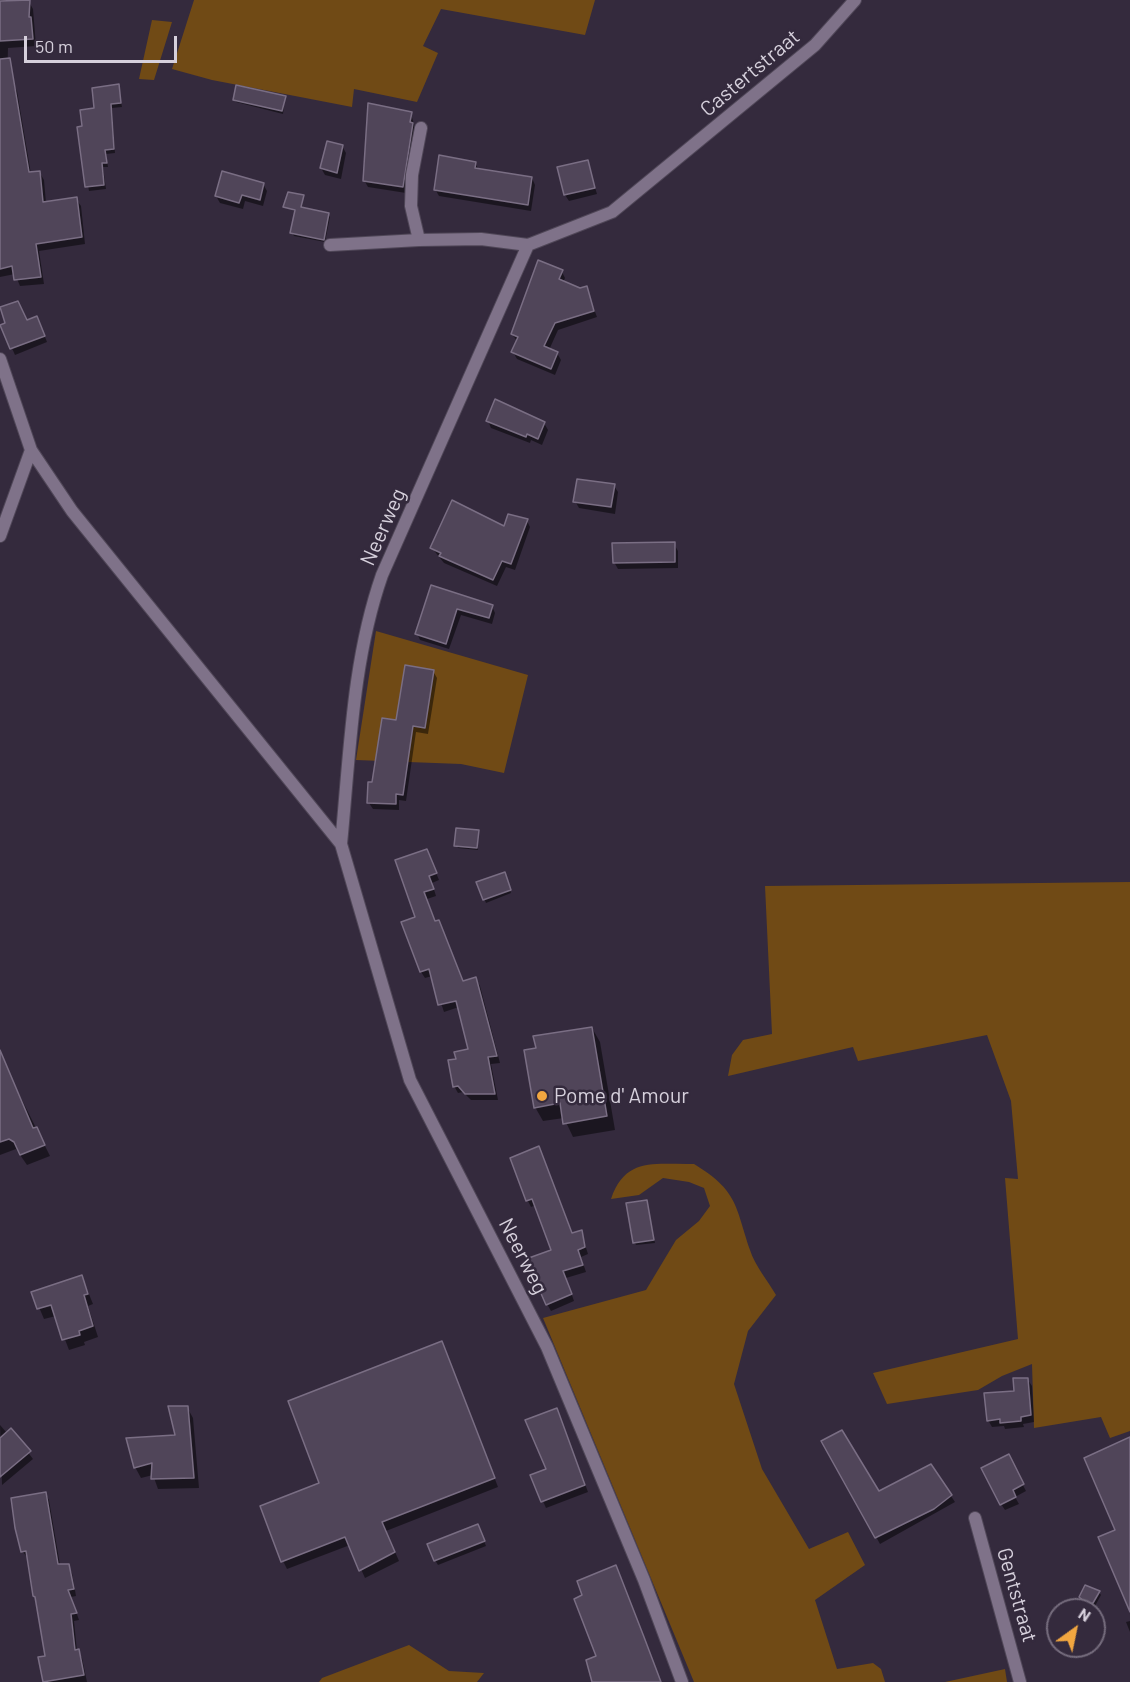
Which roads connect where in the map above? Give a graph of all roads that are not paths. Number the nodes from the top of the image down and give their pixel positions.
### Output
1 (855, 0) edge
2 (421, 128) dead end
3 (419, 240) junction
4 (528, 245) junction
5 (330, 246) dead end
6 (0, 359) edge
7 (31, 450) junction
8 (0, 536) edge
9 (341, 844) junction
10 (975, 1518) dead end
11 (681, 1682) edge
12 (1020, 1682) edge

1 - 4 street, Castertstraat
2 - 3 street
3 - 4 street
3 - 5 street
4 - 9 street, Neerweg
6 - 7 street, Neerweg
7 - 8 street
7 - 9 street, Neerweg
9 - 11 street, Neerweg
10 - 12 street, Gentstraat

